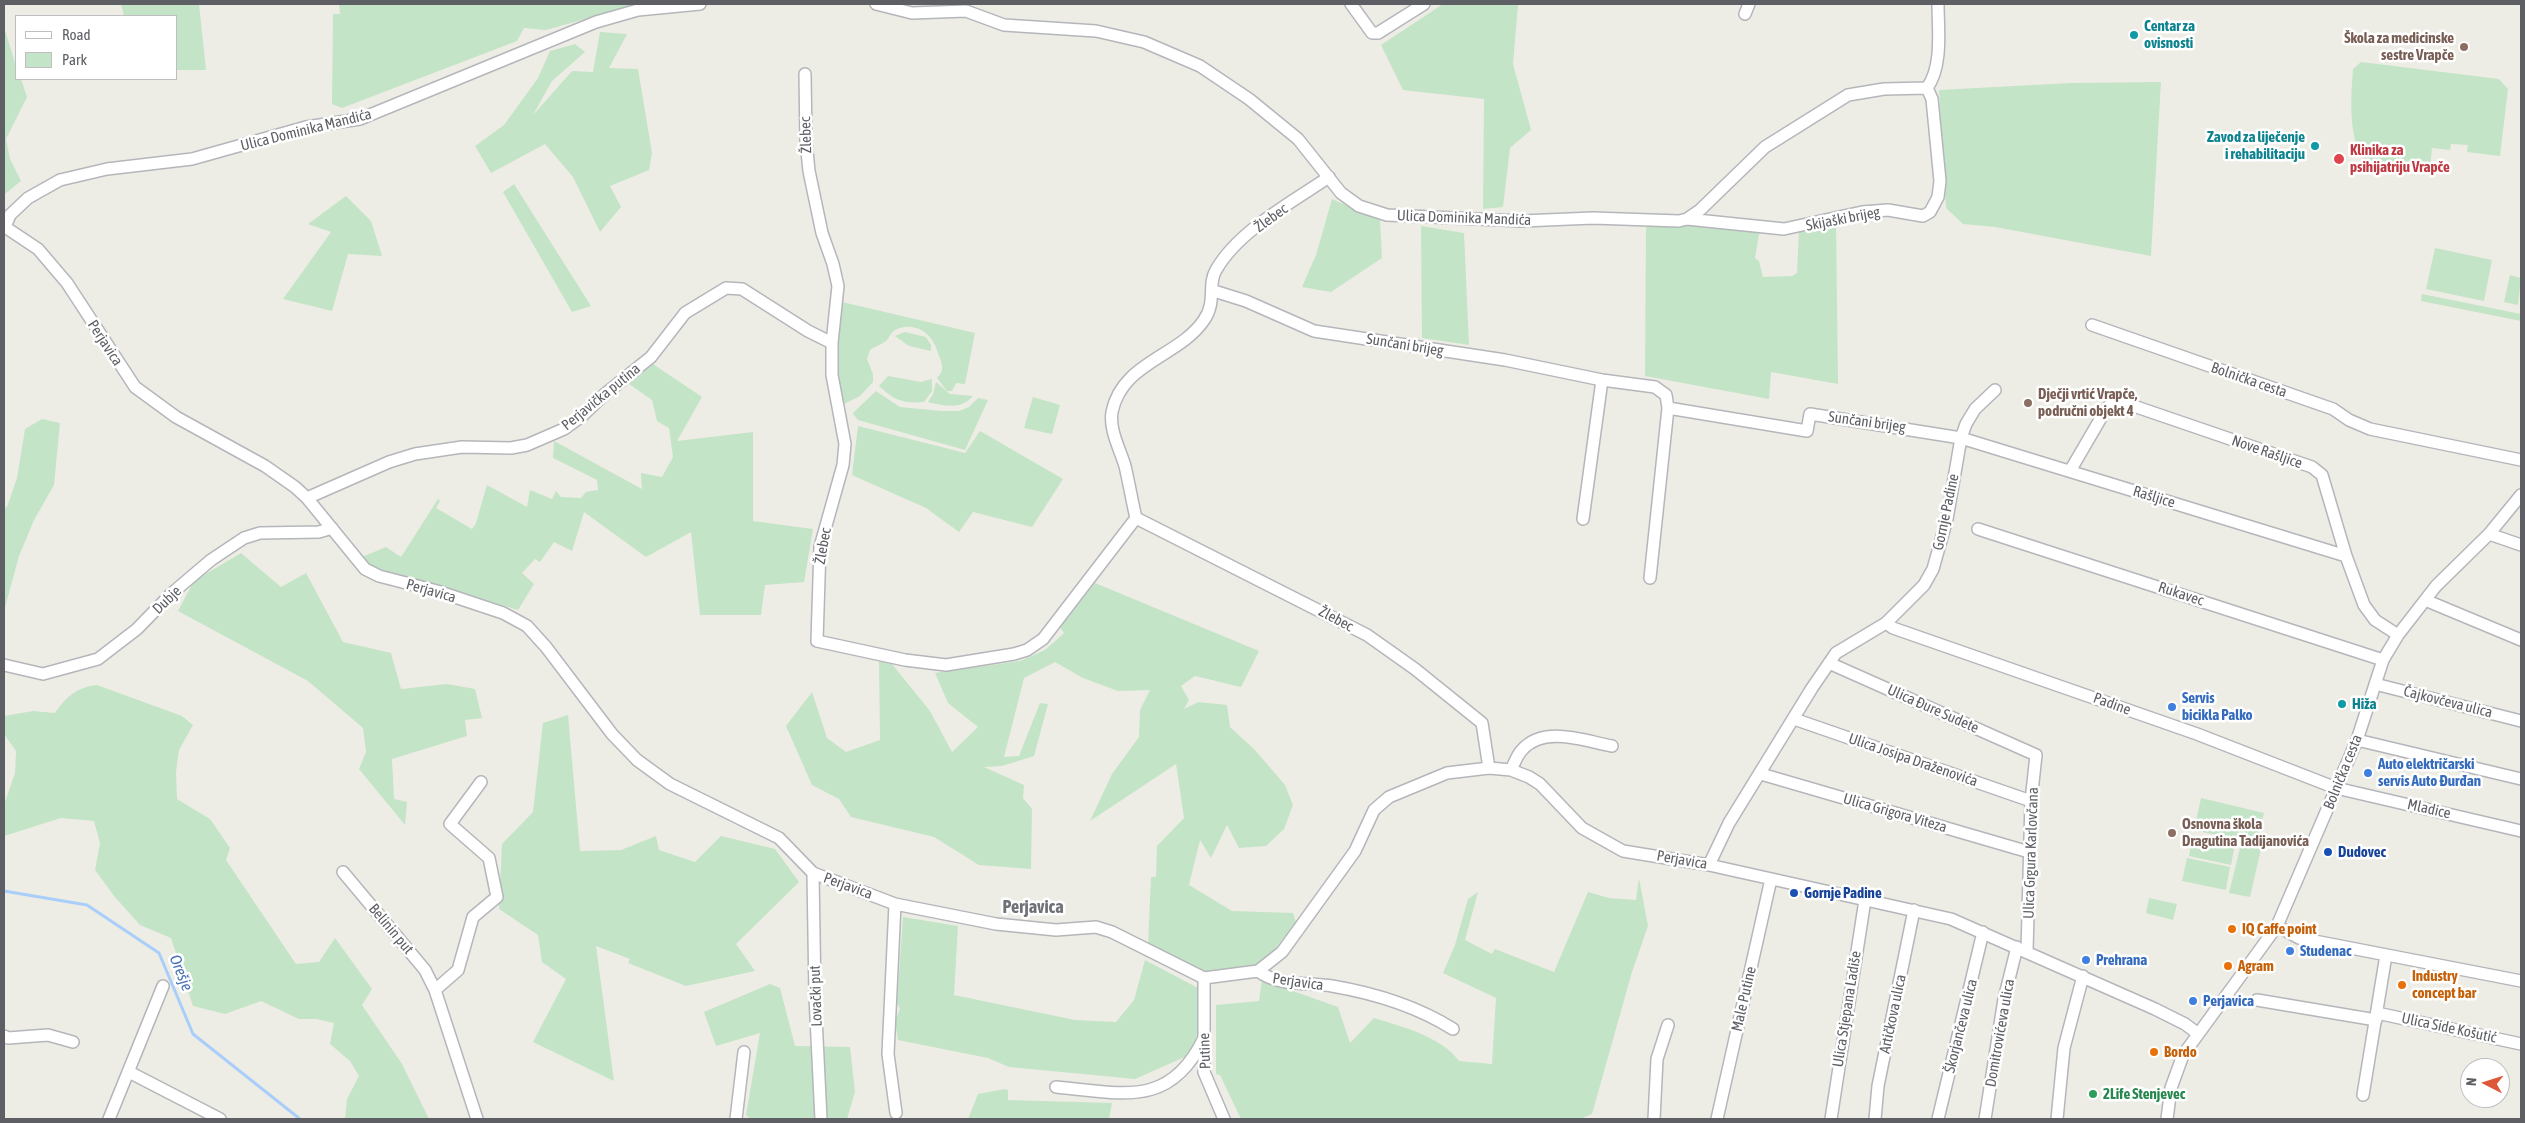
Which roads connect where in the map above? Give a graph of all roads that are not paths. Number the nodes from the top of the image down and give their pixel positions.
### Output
1 (700, 4) edge
2 (876, 4) edge
3 (1351, 4) edge
4 (1424, 4) edge
5 (1938, 4) edge
6 (805, 74) dead end
7 (1927, 88) junction
8 (1329, 177) junction
9 (1687, 219) junction
10 (4, 227) edge
11 (1214, 291) junction
12 (2092, 325) dead end
13 (832, 343) junction
14 (1602, 380) junction
15 (1995, 390) dead end
16 (1668, 408) junction
17 (1961, 438) junction
18 (2521, 460) edge
19 (2070, 471) junction
20 (2521, 495) edge
21 (307, 498) junction
22 (1136, 518) junction
23 (1584, 519) dead end
24 (332, 528) junction
25 (1978, 529) dead end
26 (2489, 534) junction
27 (2521, 545) edge
28 (2346, 556) junction
29 (1650, 578) dead end
30 (2425, 600) junction
31 (1886, 623) junction
32 (2398, 635) junction
33 (2521, 640) edge
34 (2383, 660) junction
35 (1829, 663) junction
36 (4, 665) edge
37 (2374, 684) junction
38 (1794, 719) junction
39 (2521, 721) edge
40 (2357, 740) junction
41 (1612, 746) dead end
42 (2036, 755) joint
43 (1489, 768) junction
44 (1511, 770) junction
45 (1761, 774) junction
46 (2521, 779) edge
47 (481, 782) dead end
48 (2336, 788) junction
49 (2031, 801) junction
50 (2521, 830) edge
51 (2029, 852) junction
52 (1709, 865) junction
53 (343, 872) dead end
54 (814, 873) junction
55 (1771, 879) junction
56 (1865, 900) junction
57 (895, 904) junction
58 (1914, 910) junction
59 (2277, 926) junction
60 (1983, 932) junction
61 (2022, 949) junction
62 (2386, 955) junction
63 (1258, 971) junction
64 (2082, 976) junction
65 (1204, 978) junction
66 (2521, 981) edge
67 (163, 986) dead end
68 (435, 990) junction
69 (2256, 1000) dead end
70 (2376, 1016) junction
71 (1668, 1025) dead end
72 (1452, 1029) dead end
73 (2197, 1033) junction
74 (4, 1036) edge
75 (1204, 1038) junction
76 (73, 1042) dead end
77 (2521, 1044) edge
78 (744, 1052) dead end
79 (129, 1072) junction
80 (1056, 1087) dead end
81 (2363, 1095) dead end
82 (896, 1113) dead end
83 (109, 1119) edge
84 (220, 1119) edge
85 (477, 1119) edge
86 (736, 1119) edge
87 (821, 1119) edge
88 (1224, 1119) edge
89 (1654, 1119) edge
90 (1717, 1119) edge
91 (1831, 1119) edge
92 (1875, 1119) edge
93 (1938, 1119) edge
94 (1985, 1119) edge
95 (2057, 1119) edge
96 (2167, 1119) edge

1 - 10 street, Ulica Dominika Mandića
2 - 8 street, Ulica Dominika Mandića
3 - 4 street
5 - 7 street
6 - 13 street, Žlebec
7 - 9 street
7 - 9 street, Skijaški brijeg
8 - 9 street, Ulica Dominika Mandića
8 - 11 street, Žlebec
10 - 21 street, Perjavica
11 - 14 street, Sunčani brijeg
11 - 22 street, Žlebec
12 - 18 street, Bolnička cesta
13 - 21 street, Perjavička putina
13 - 22 street, Žlebec
14 - 16 street, Sunčani brijeg
14 - 23 street
15 - 17 street, Gornje Padine
16 - 17 street, Sunčani brijeg
16 - 29 street
17 - 19 street, Rašljice
17 - 31 street, Gornje Padine
19 - 28 street, Rašljice
19 - 28 street, Nove Rašljice
20 - 26 street, Bolnička cesta
21 - 24 street, Perjavica
22 - 43 street, Žlebec
24 - 36 street, Dubje
24 - 54 street, Perjavica
25 - 34 street, Rukavec
26 - 27 street
26 - 30 street, Bolnička cesta
28 - 32 street, Nove Rašljice
30 - 32 street, Bolnička cesta
30 - 33 street
31 - 35 street, Gornje Padine
31 - 48 street, Padine
32 - 34 street, Bolnička cesta
34 - 37 street, Bolnička cesta
35 - 38 street, Gornje Padine
35 - 42 street, Ulica Đure Sudete
37 - 39 street, Čajkovčeva ulica
37 - 40 street, Bolnička cesta
38 - 45 street, Gornje Padine
38 - 49 street, Ulica Josipa Draženovića
40 - 46 street
40 - 48 street, Bolnička cesta
41 - 44 street
42 - 49 street, Ulica Grgura Karlovčana
43 - 44 street, Perjavica
43 - 63 street, Perjavica
44 - 52 street, Perjavica
45 - 51 street, Ulica Grigora Viteza
45 - 52 street, Gornje Padine
47 - 68 street
48 - 50 street, Mladice
48 - 59 street, Bolnička cesta
49 - 51 street, Ulica Grgura Karlovčana
51 - 61 street, Ulica Grgura Karlovčana
52 - 55 street, Perjavica
53 - 68 street, Belinin put
54 - 57 street, Perjavica
54 - 87 street, Lovački put
55 - 56 street, Perjavica
55 - 90 street, Male Putine
56 - 58 street, Perjavica
56 - 91 street, Ulica Stjepana Ladiše
57 - 65 street, Perjavica
57 - 82 street
58 - 60 street, Perjavica
58 - 92 street, Artičkova ulica
59 - 62 street
59 - 73 street, Bolnička cesta
60 - 61 street, Perjavica
60 - 93 street, Škorjančeva ulica
61 - 64 street, Perjavica
61 - 94 street, Domitrovićeva ulica
62 - 66 street
62 - 70 street
63 - 65 street, Perjavica
63 - 72 street, Perjavica
64 - 73 street, Perjavica
64 - 95 street
65 - 75 street, Putine
67 - 79 street
68 - 85 street, Belinin put
69 - 70 street, Ulica Side Košutić
70 - 77 street, Ulica Side Košutić
70 - 81 street
71 - 89 street
73 - 96 street, Bolnička cesta
74 - 76 street
75 - 80 street
75 - 88 street, Putine
78 - 86 street
79 - 83 street
79 - 84 street

